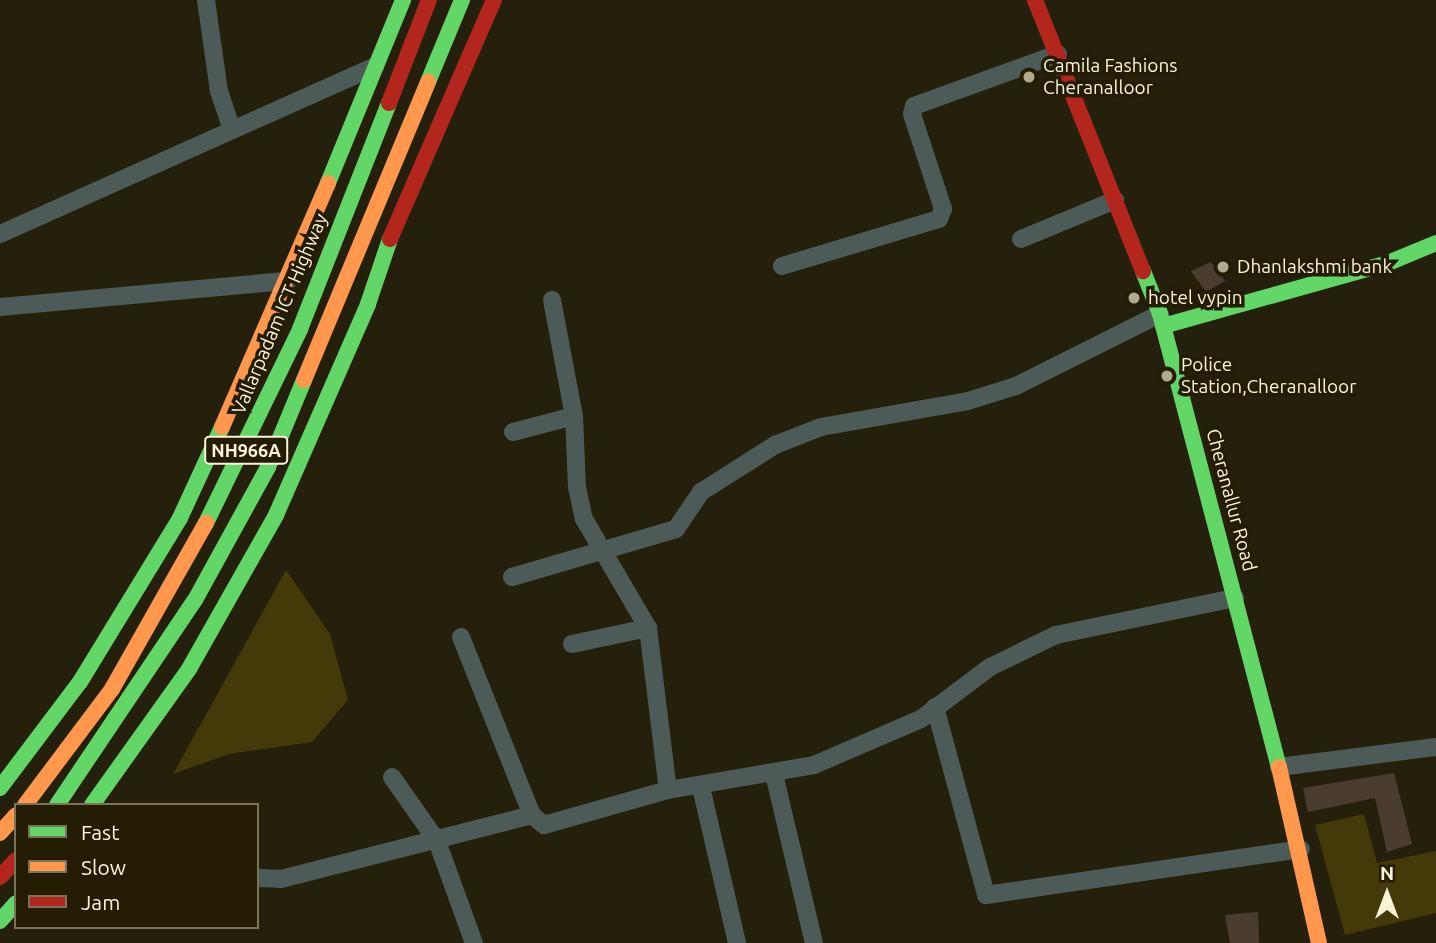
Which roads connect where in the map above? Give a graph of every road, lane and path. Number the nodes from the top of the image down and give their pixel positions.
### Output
1 (206, 0) edge
2 (403, 0) edge
3 (429, 0) edge
4 (462, 0) edge
5 (494, 0) edge
6 (1035, 0) edge
7 (421, 18) junction
8 (448, 29) junction
9 (1058, 54) junction
10 (375, 66) junction
11 (232, 130) junction
12 (337, 164) junction
13 (358, 179) junction
14 (379, 195) junction
15 (1115, 200) junction
16 (402, 202) junction
17 (0, 234) edge
18 (1021, 239) dead end
19 (1436, 243) edge
20 (782, 266) dead end
21 (288, 281) junction
22 (552, 300) dead end
23 (0, 307) edge
24 (1162, 320) junction
25 (300, 329) junction
26 (323, 340) junction
27 (574, 416) junction
28 (513, 432) dead end
29 (604, 552) junction
30 (512, 577) dead end
31 (1235, 598) junction
32 (648, 628) junction
33 (461, 637) dead end
34 (572, 644) dead end
35 (935, 706) junction
36 (1436, 747) edge
37 (1279, 767) junction
38 (774, 774) junction
39 (392, 777) dead end
40 (701, 787) junction
41 (0, 788) edge
42 (668, 790) junction
43 (26, 803) edge
44 (58, 803) edge
45 (93, 803) edge
46 (532, 815) junction
47 (14, 817) edge
48 (0, 833) edge
49 (437, 841) junction
50 (1301, 849) junction
51 (14, 862) edge
52 (0, 877) edge
53 (259, 878) edge
54 (14, 904) edge
55 (0, 921) edge
56 (474, 943) edge
57 (737, 943) edge
58 (814, 943) edge
59 (1319, 943) edge

1 - 11 street
2 - 10 main road
3 - 7 main road, Vallarpadam ICT Highway / NH966A
4 - 8 main road, NH966A
5 - 16 main road
6 - 9 main road, Cheranallur Road
7 - 8 main road
7 - 13 main road, Vallarpadam ICT Highway / NH966A
8 - 14 main road, NH966A
9 - 15 main road, Cheranallur Road
9 - 20 street
10 - 11 street
10 - 12 main road
11 - 17 street
12 - 13 main road
12 - 21 main road
13 - 25 main road, Vallarpadam ICT Highway / NH966A
14 - 16 main road
14 - 26 main road, NH966A
15 - 18 street
15 - 24 main road, Cheranallur Road
16 - 45 main road
19 - 24 main road
21 - 23 street
21 - 41 main road
22 - 27 street
24 - 29 street
24 - 31 main road, Cheranallur Road
25 - 26 main road
25 - 43 main road, Vallarpadam ICT Highway / NH966A
26 - 44 main road, NH966A
27 - 28 street
27 - 29 street
29 - 30 street
29 - 32 street
31 - 35 street
31 - 37 main road, Cheranallur Road
32 - 34 street
32 - 42 street
33 - 46 street
35 - 38 street
35 - 50 street
36 - 37 street
37 - 50 main road, Cheranallur Road
38 - 40 street
38 - 58 street
39 - 49 street
40 - 42 street
40 - 57 street
42 - 46 street
46 - 49 street
47 - 48 main road
49 - 53 street
49 - 56 street
50 - 59 main road, Cheranallur Road
51 - 52 main road
54 - 55 main road

